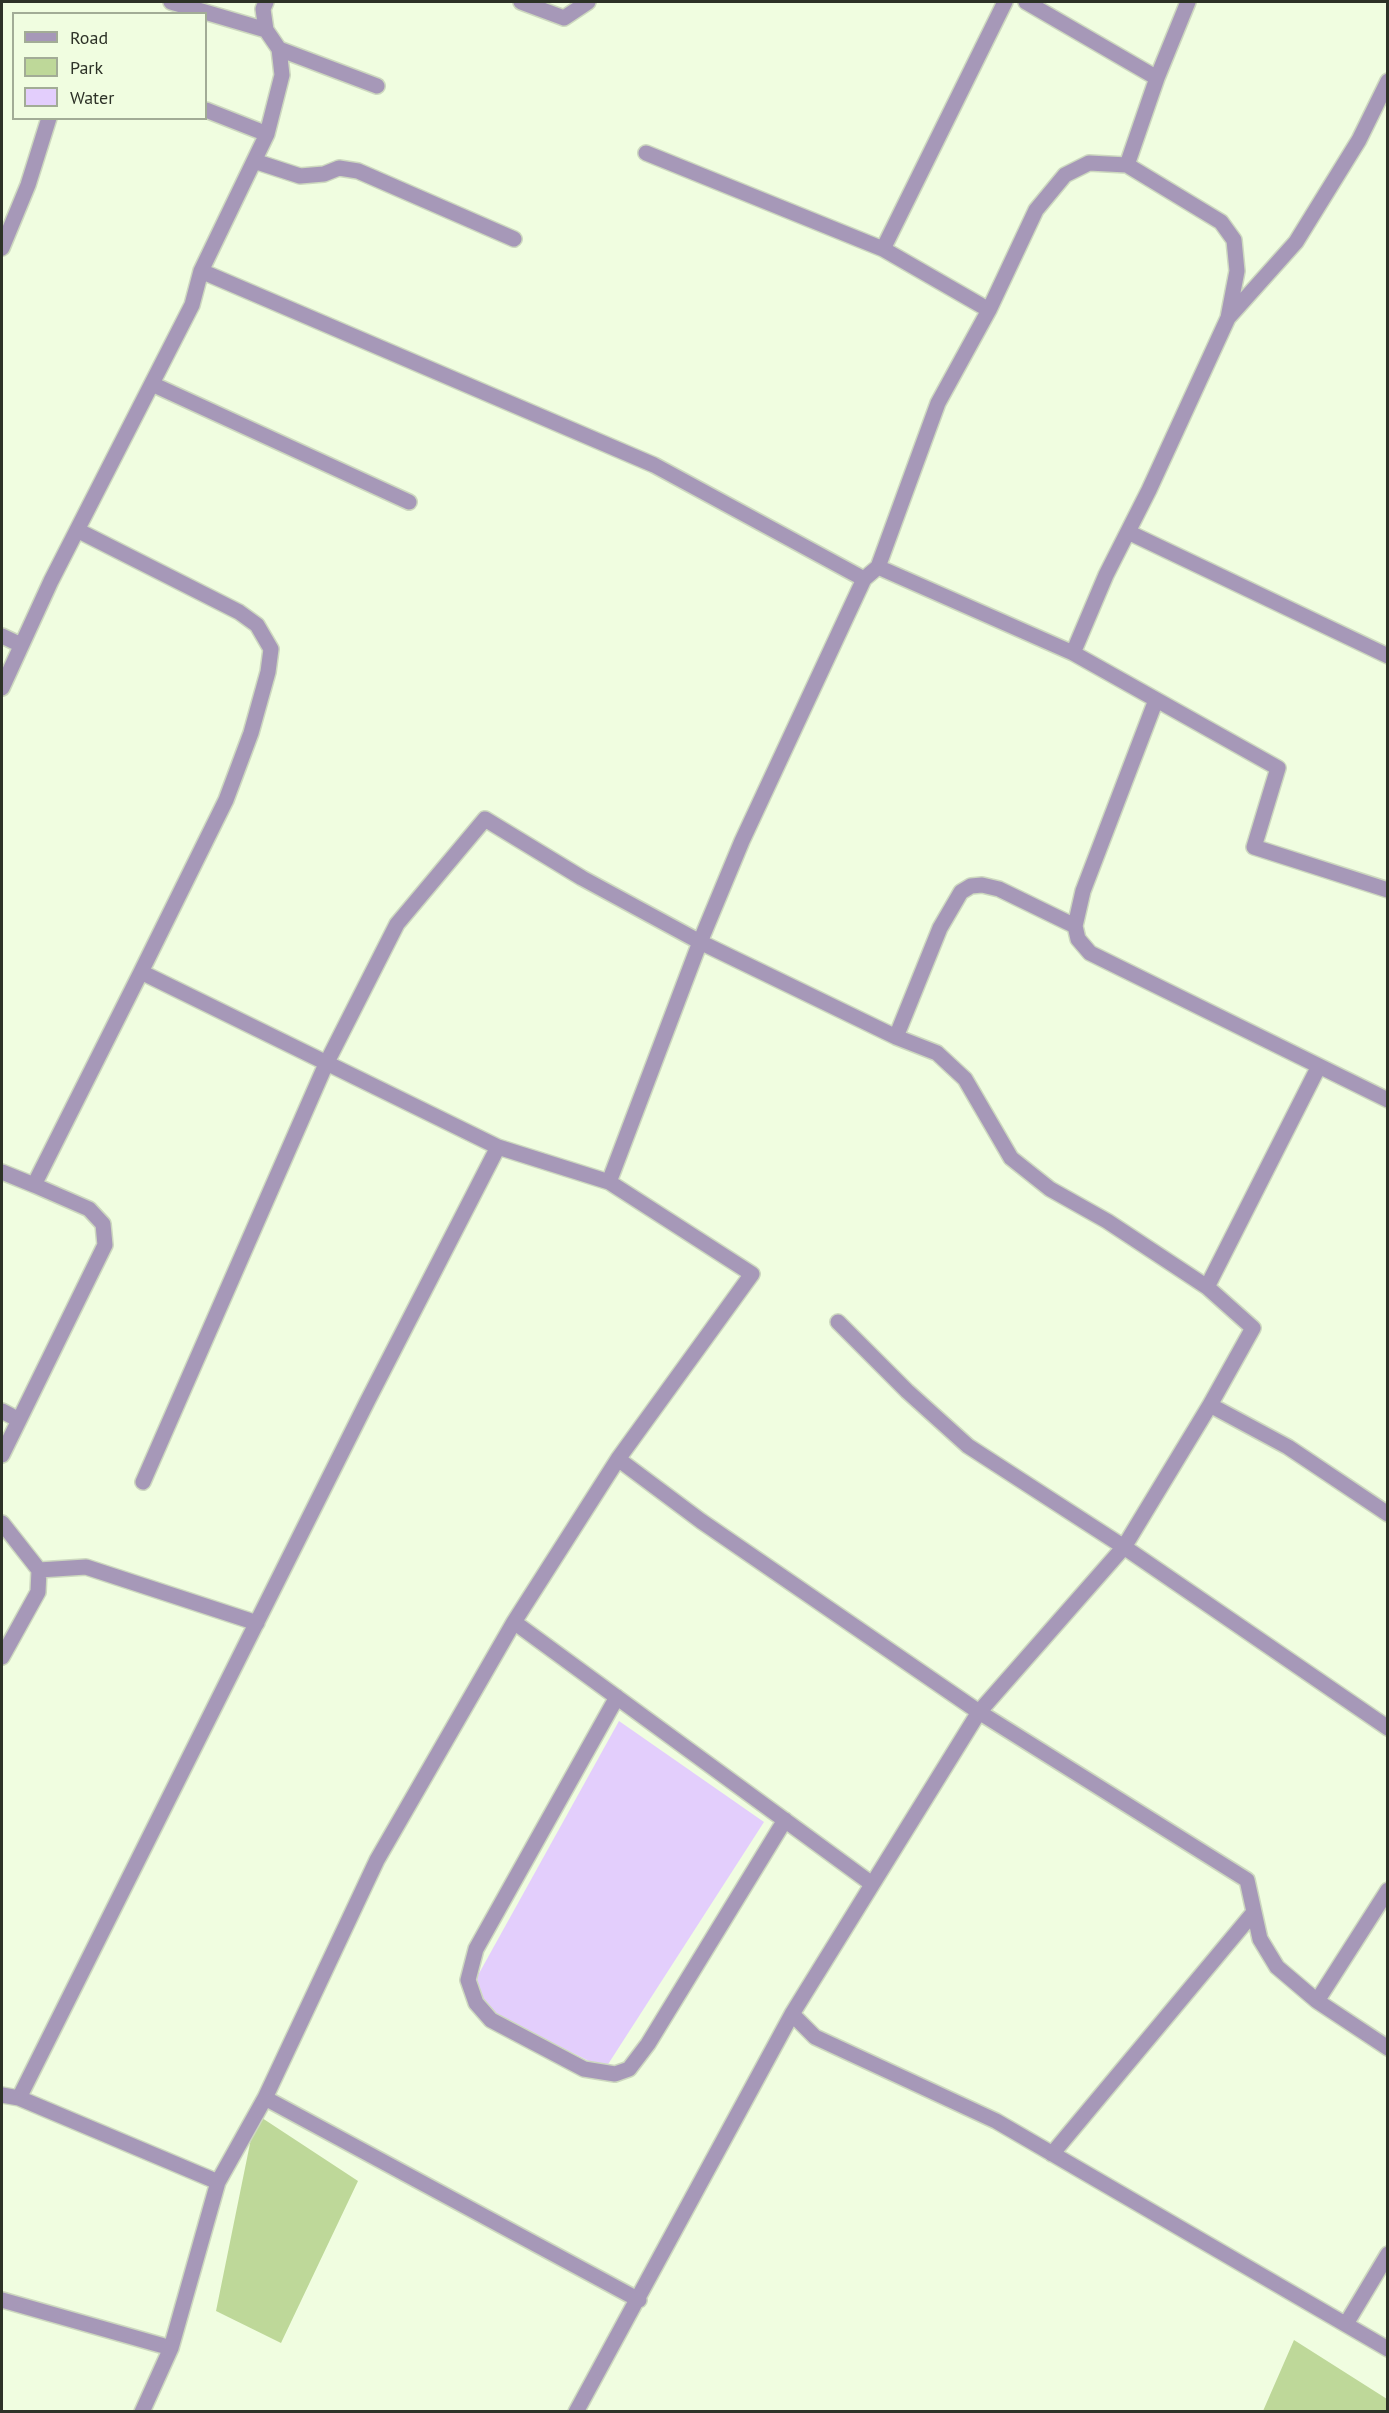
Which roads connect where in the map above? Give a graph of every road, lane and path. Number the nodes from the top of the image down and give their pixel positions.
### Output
1 (171, 2) edge
2 (266, 2) edge
3 (521, 2) edge
4 (588, 2) edge
5 (1005, 2) edge
6 (1026, 2) edge
7 (1188, 2) edge
8 (205, 12) edge
9 (207, 13) edge
10 (266, 30) junction
11 (279, 49) junction
12 (1157, 78) junction
13 (1388, 81) edge
14 (377, 86) dead end
15 (207, 110) edge
16 (48, 120) edge
17 (267, 134) junction
18 (646, 153) dead end
19 (254, 162) junction
20 (1127, 165) junction
21 (514, 239) dead end
22 (2, 248) edge
23 (883, 249) junction
24 (201, 271) junction
25 (988, 310) junction
26 (1227, 318) junction
27 (152, 384) junction
28 (410, 502) dead end
29 (77, 530) junction
30 (1128, 532) junction
31 (878, 567) junction
32 (864, 579) junction
33 (2, 636) edge
34 (21, 645) junction
35 (1073, 653) junction
36 (1388, 656) edge
37 (2, 688) edge
38 (1156, 700) junction
39 (1388, 890) edge
40 (1075, 926) junction
41 (700, 942) junction
42 (141, 972) junction
43 (896, 1036) junction
44 (326, 1064) junction
45 (1319, 1066) junction
46 (1388, 1100) edge
47 (498, 1147) junction
48 (2, 1172) edge
49 (609, 1182) junction
50 (34, 1185) junction
51 (1207, 1287) junction
52 (838, 1322) dead end
53 (1210, 1405) junction
54 (2, 1411) edge
55 (19, 1419) junction
56 (2, 1455) edge
57 (618, 1459) junction
58 (143, 1482) dead end
59 (1386, 1508) edge
60 (2, 1522) edge
61 (1124, 1547) junction
62 (39, 1570) junction
63 (514, 1622) junction
64 (257, 1623) junction
65 (2, 1657) edge
66 (616, 1697) junction
67 (979, 1712) junction
68 (1388, 1728) edge
69 (785, 1821) junction
70 (872, 1884) junction
71 (1388, 1890) edge
72 (1254, 1912) junction
73 (1317, 2001) junction
74 (792, 2014) junction
75 (1388, 2048) edge
76 (2, 2095) edge
77 (19, 2098) junction
78 (265, 2098) junction
79 (1053, 2154) junction
80 (218, 2182) junction
81 (1388, 2254) edge
82 (2, 2300) edge
83 (639, 2300) junction
84 (1346, 2324) junction
85 (171, 2348) junction
86 (1388, 2349) edge
87 (142, 2412) edge
88 (576, 2412) edge

1 - 8 street
2 - 10 street
3 - 4 street
5 - 23 street
6 - 12 street
7 - 12 street
9 - 10 street
10 - 11 street
11 - 14 street
11 - 17 street
12 - 20 street
13 - 26 street
15 - 17 street
16 - 22 street
17 - 19 street
18 - 23 street
19 - 21 street
19 - 24 street
20 - 25 street
20 - 26 street
23 - 25 street
24 - 27 street
24 - 32 street
25 - 31 street
26 - 30 street
27 - 28 street
27 - 29 street
29 - 34 street
29 - 42 street
30 - 35 street
30 - 36 street
31 - 32 street
31 - 35 street
32 - 41 street
33 - 34 street
34 - 37 street
35 - 38 street
38 - 39 street
38 - 40 street
40 - 43 street
40 - 45 street
41 - 43 street
41 - 44 street
41 - 49 street
42 - 44 street
42 - 50 street
43 - 51 street
44 - 47 street
44 - 58 street
45 - 46 street
45 - 51 street
47 - 49 street
47 - 64 street
48 - 50 street
49 - 57 street
50 - 55 street
51 - 53 street
52 - 61 street
53 - 59 street
53 - 61 street
54 - 55 street
55 - 56 street
57 - 63 street
57 - 67 street
60 - 62 street
61 - 67 street
61 - 68 street
62 - 64 street
62 - 65 street
63 - 66 street
63 - 78 street
64 - 77 street
66 - 69 street
66 - 69 street
67 - 70 street
67 - 72 street
69 - 70 street
70 - 74 street
71 - 73 street
72 - 73 street
72 - 79 street
73 - 75 street
74 - 79 street
74 - 83 street
76 - 77 street
77 - 80 street
78 - 80 street
78 - 83 street
79 - 84 street
80 - 85 street
81 - 84 street
82 - 85 street
83 - 88 street
84 - 86 street
85 - 87 street

